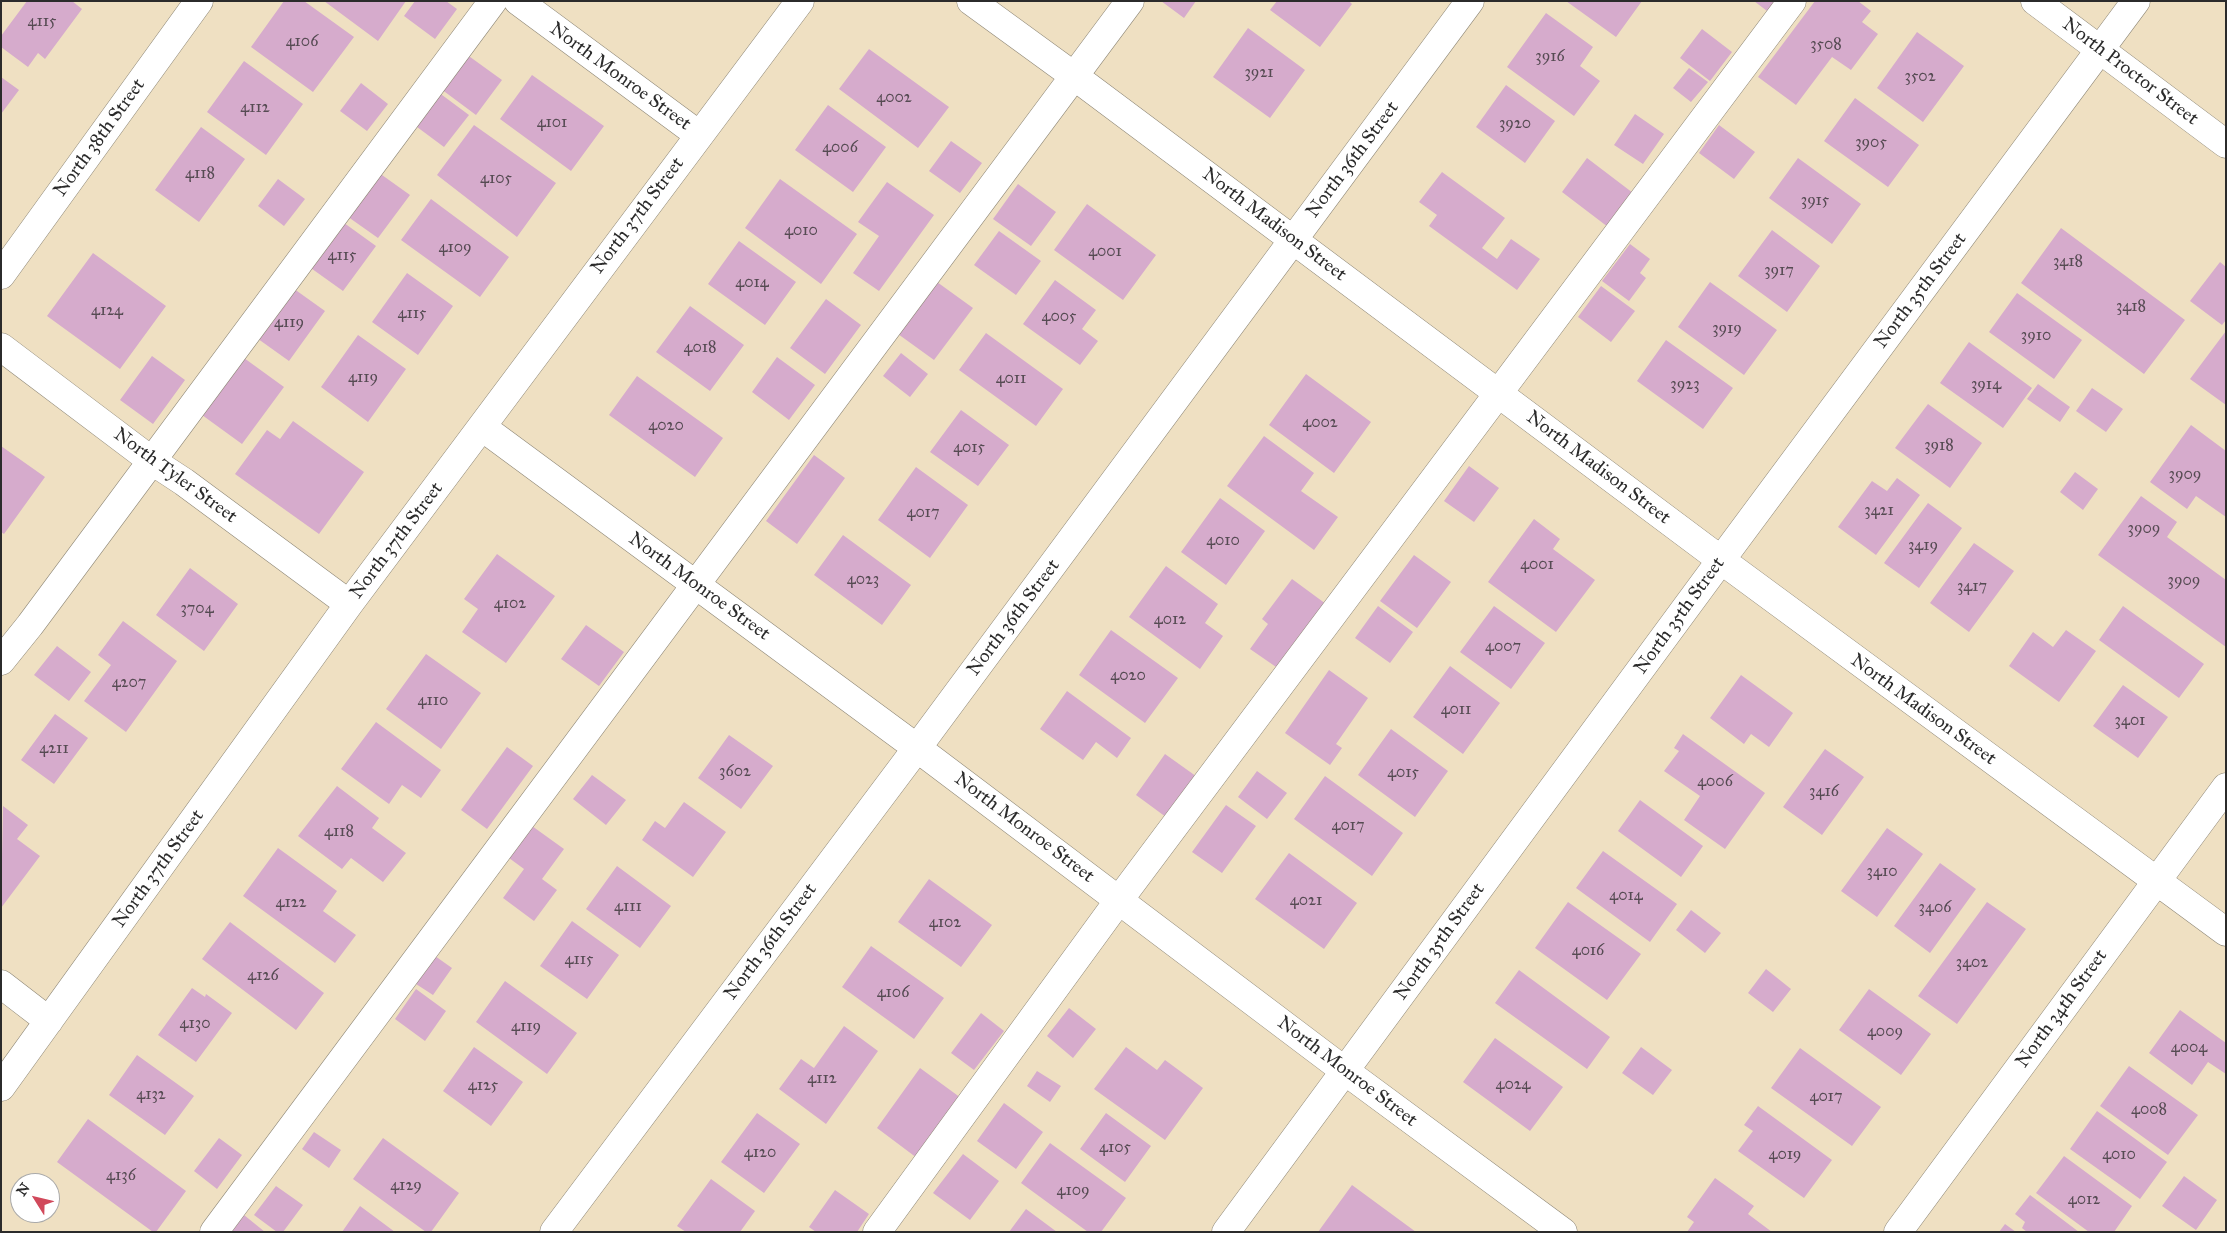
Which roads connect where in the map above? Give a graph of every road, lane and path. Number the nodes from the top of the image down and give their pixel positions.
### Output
1 (200, 1) edge
2 (494, 1) edge
3 (518, 1) edge
4 (800, 1) edge
5 (971, 1) edge
6 (1130, 1) edge
7 (1470, 1) edge
8 (1792, 1) edge
9 (2035, 1) edge
10 (2136, 1) edge
11 (2100, 51) junction
12 (1074, 76) junction
13 (699, 135) junction
14 (2226, 144) edge
15 (1294, 239) junction
16 (1, 275) edge
17 (1, 347) edge
18 (1498, 393) junction
19 (482, 427) junction
20 (152, 461) junction
21 (1720, 560) junction
22 (696, 585) junction
23 (349, 604) junction
24 (1, 661) edge
25 (917, 748) junction
26 (2226, 787) edge
27 (2156, 882) junction
28 (1119, 900) junction
29 (2226, 932) edge
30 (1, 984) edge
31 (49, 1021) junction
32 (1345, 1071) junction
33 (1, 1087) edge
34 (214, 1232) edge
35 (554, 1232) edge
36 (877, 1232) edge
37 (1226, 1232) edge
38 (1563, 1232) edge
39 (1898, 1232) edge

1 - 16 street, North 38th Street
2 - 20 street
3 - 13 street, North Monroe Street
4 - 13 street, North 37th Street
5 - 12 street, North Madison Street
6 - 12 street
7 - 15 street, North 36th Street
8 - 18 street
9 - 11 street, North Proctor Street
10 - 11 street, North 35th Street
11 - 14 street, North Proctor Street
11 - 21 street, North 35th Street
12 - 15 street, North Madison Street
12 - 22 street
13 - 19 street, North 37th Street
15 - 18 street, North Madison Street
15 - 25 street, North 36th Street
17 - 20 street, North Tyler Street
18 - 21 street, North Madison Street
18 - 28 street
19 - 22 street, North Monroe Street
19 - 23 street, North 37th Street
20 - 23 street, North Tyler Street
20 - 24 street
21 - 27 street, North Madison Street
21 - 32 street, North 35th Street
22 - 25 street, North Monroe Street
22 - 34 street
23 - 31 street, North 37th Street
25 - 28 street, North Monroe Street
25 - 35 street, North 36th Street
26 - 27 street, North 34th Street
27 - 29 street, North Madison Street
27 - 39 street, North 34th Street
28 - 32 street, North Monroe Street
28 - 36 street
30 - 31 street
31 - 33 street, North 37th Street
32 - 37 street, North 35th Street
32 - 38 street, North Monroe Street

